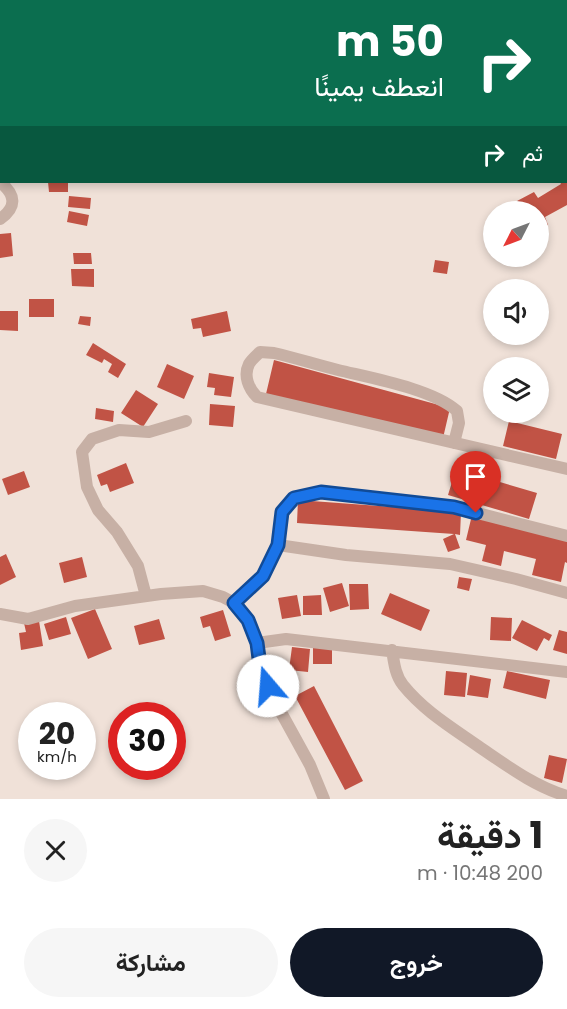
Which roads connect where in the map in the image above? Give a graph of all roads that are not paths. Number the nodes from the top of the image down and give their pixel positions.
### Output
1 (1, 183) edge
2 (0, 219) edge
3 (186, 421) dead end
4 (454, 443) junction
5 (567, 469) edge
6 (567, 536) edge
7 (278, 545) junction
8 (567, 593) edge
9 (146, 596) junction
10 (234, 603) junction
11 (0, 614) edge
12 (257, 643) junction
13 (392, 650) junction
14 (567, 672) edge
15 (567, 796) edge
16 (324, 799) edge

1 - 2 street
3 - 9 street
4 - 4 street
4 - 5 street
6 - 7 street
7 - 8 street
7 - 10 street
9 - 10 street
9 - 11 street
10 - 12 street
12 - 13 street
12 - 16 street
13 - 14 street
13 - 15 street

